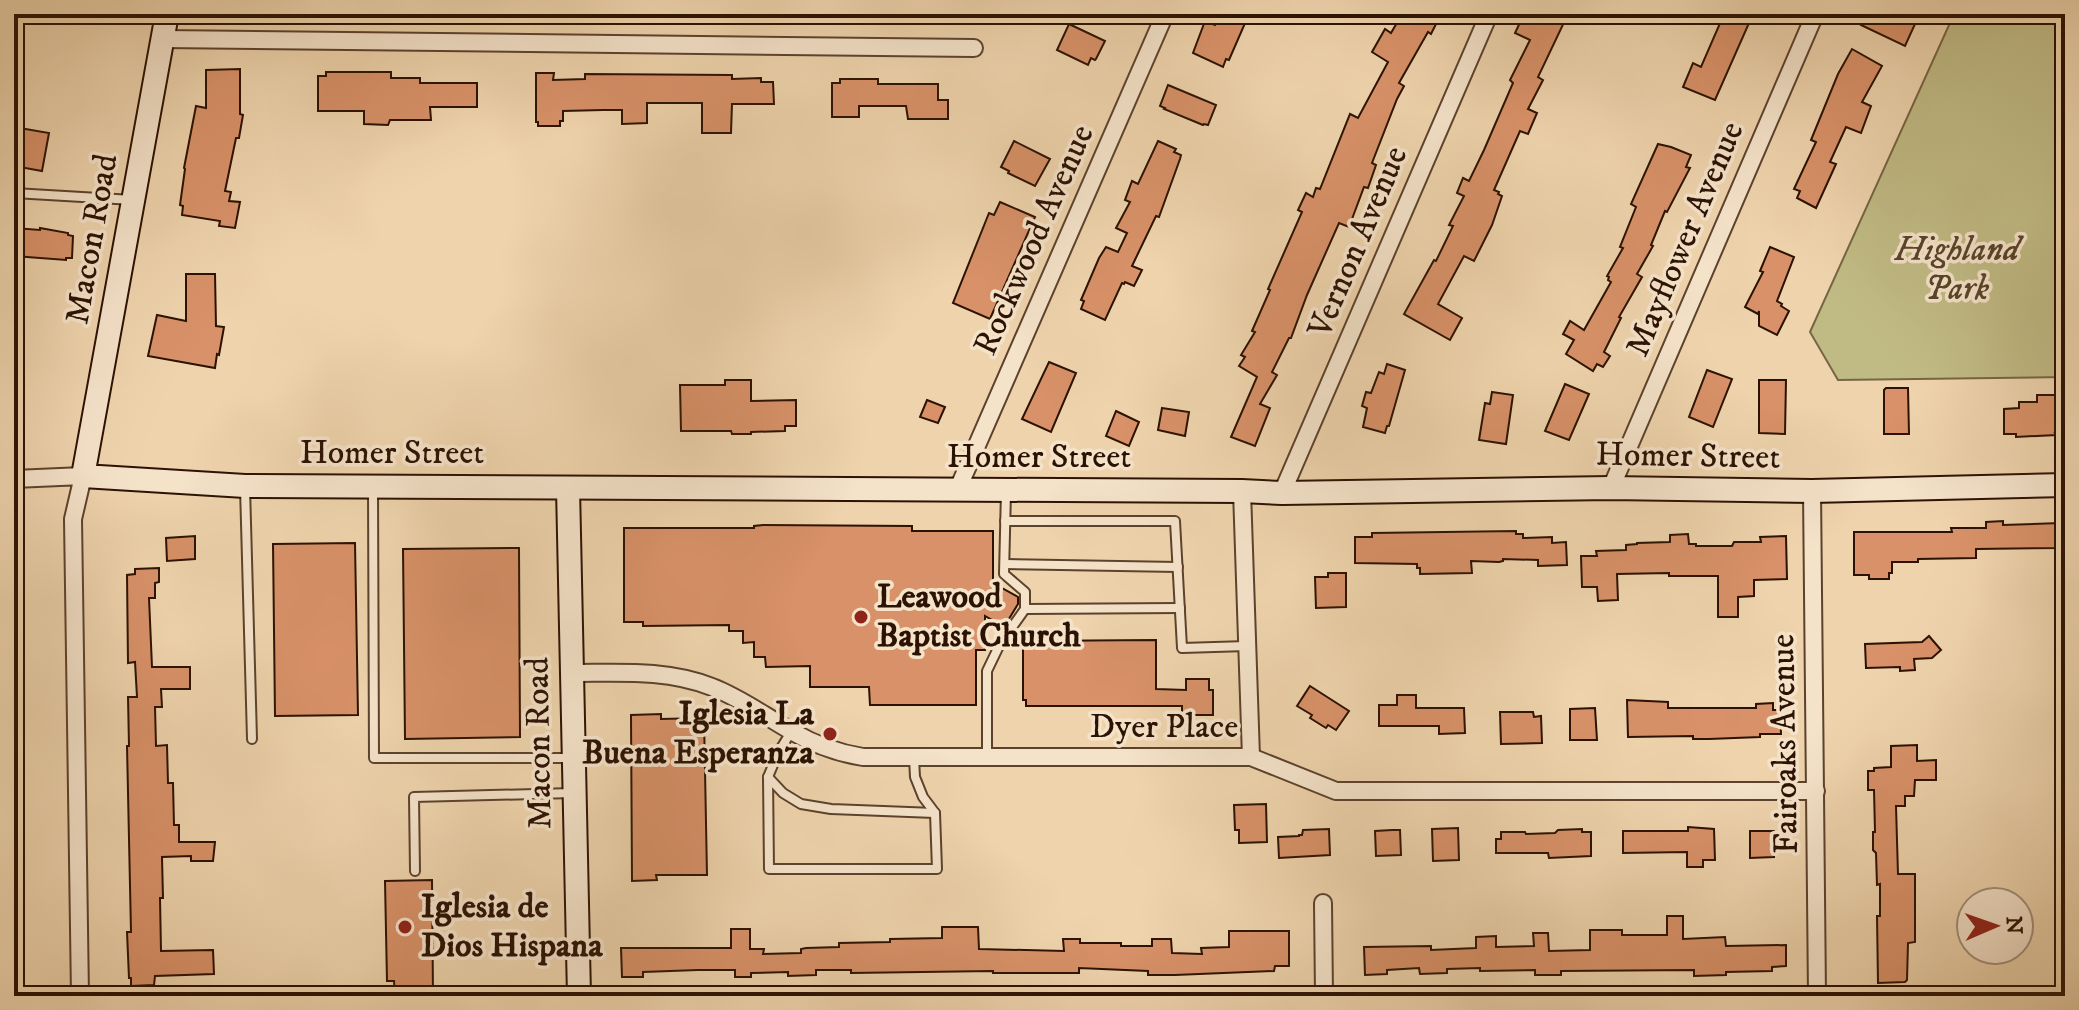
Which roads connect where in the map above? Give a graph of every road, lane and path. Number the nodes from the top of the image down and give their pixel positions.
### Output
1 (167, 14) edge
2 (1165, 14) edge
3 (1489, 14) edge
4 (1815, 14) edge
5 (163, 39) junction
6 (974, 48) dead end
7 (14, 193) edge
8 (134, 200) junction
9 (83, 476) junction
10 (14, 479) edge
11 (2065, 485) edge
12 (245, 486) junction
13 (373, 487) junction
14 (568, 488) junction
15 (1611, 488) junction
16 (957, 491) junction
17 (1006, 491) junction
18 (1242, 491) junction
19 (1812, 491) junction
20 (1282, 493) junction
21 (1005, 521) junction
22 (1005, 564) junction
23 (1178, 567) junction
24 (1180, 608) junction
25 (1025, 609) junction
26 (1247, 646) junction
27 (571, 673) junction
28 (791, 732) junction
29 (252, 739) dead end
30 (987, 757) junction
31 (1251, 757) junction
32 (573, 758) junction
33 (914, 758) junction
34 (768, 777) junction
35 (1816, 791) junction
36 (574, 793) junction
37 (935, 813) junction
38 (415, 871) dead end
39 (1323, 903) dead end
40 (80, 996) edge
41 (579, 996) edge
42 (1324, 996) edge
43 (1817, 996) edge

1 - 5 street, Macon Road
2 - 16 street, Rockwood Avenue
3 - 20 street, Vernon Avenue
4 - 15 street, Mayflower Avenue
5 - 6 street
5 - 8 street, Macon Road
7 - 8 lane
8 - 9 street, Macon Road
9 - 10 street, Homer Street
9 - 12 street, Homer Street
9 - 40 street
11 - 19 street, Homer Street
12 - 13 street, Homer Street
12 - 29 lane
13 - 14 street, Homer Street
13 - 32 lane
14 - 16 street, Homer Street
14 - 27 street, Macon Road
15 - 19 street, Homer Street
15 - 20 street, Homer Street
16 - 17 street, Homer Street
17 - 18 street, Homer Street
17 - 21 lane
18 - 20 street, Homer Street
18 - 26 street
19 - 35 street, Fairoaks Avenue
21 - 22 lane
21 - 23 lane
22 - 23 lane
22 - 25 lane
23 - 24 lane
24 - 25 lane
24 - 26 lane
25 - 30 lane
26 - 31 street
27 - 28 street, Dyer Place
27 - 32 street, Macon Road
28 - 33 street, Dyer Place
28 - 34 lane
30 - 31 street, Dyer Place
30 - 33 street, Dyer Place
31 - 35 street, Dyer Place
32 - 36 street, Macon Road
33 - 37 lane
34 - 37 lane
34 - 37 lane
35 - 43 street, Fairoaks Avenue
36 - 38 lane
36 - 41 street, Macon Road
39 - 42 street

